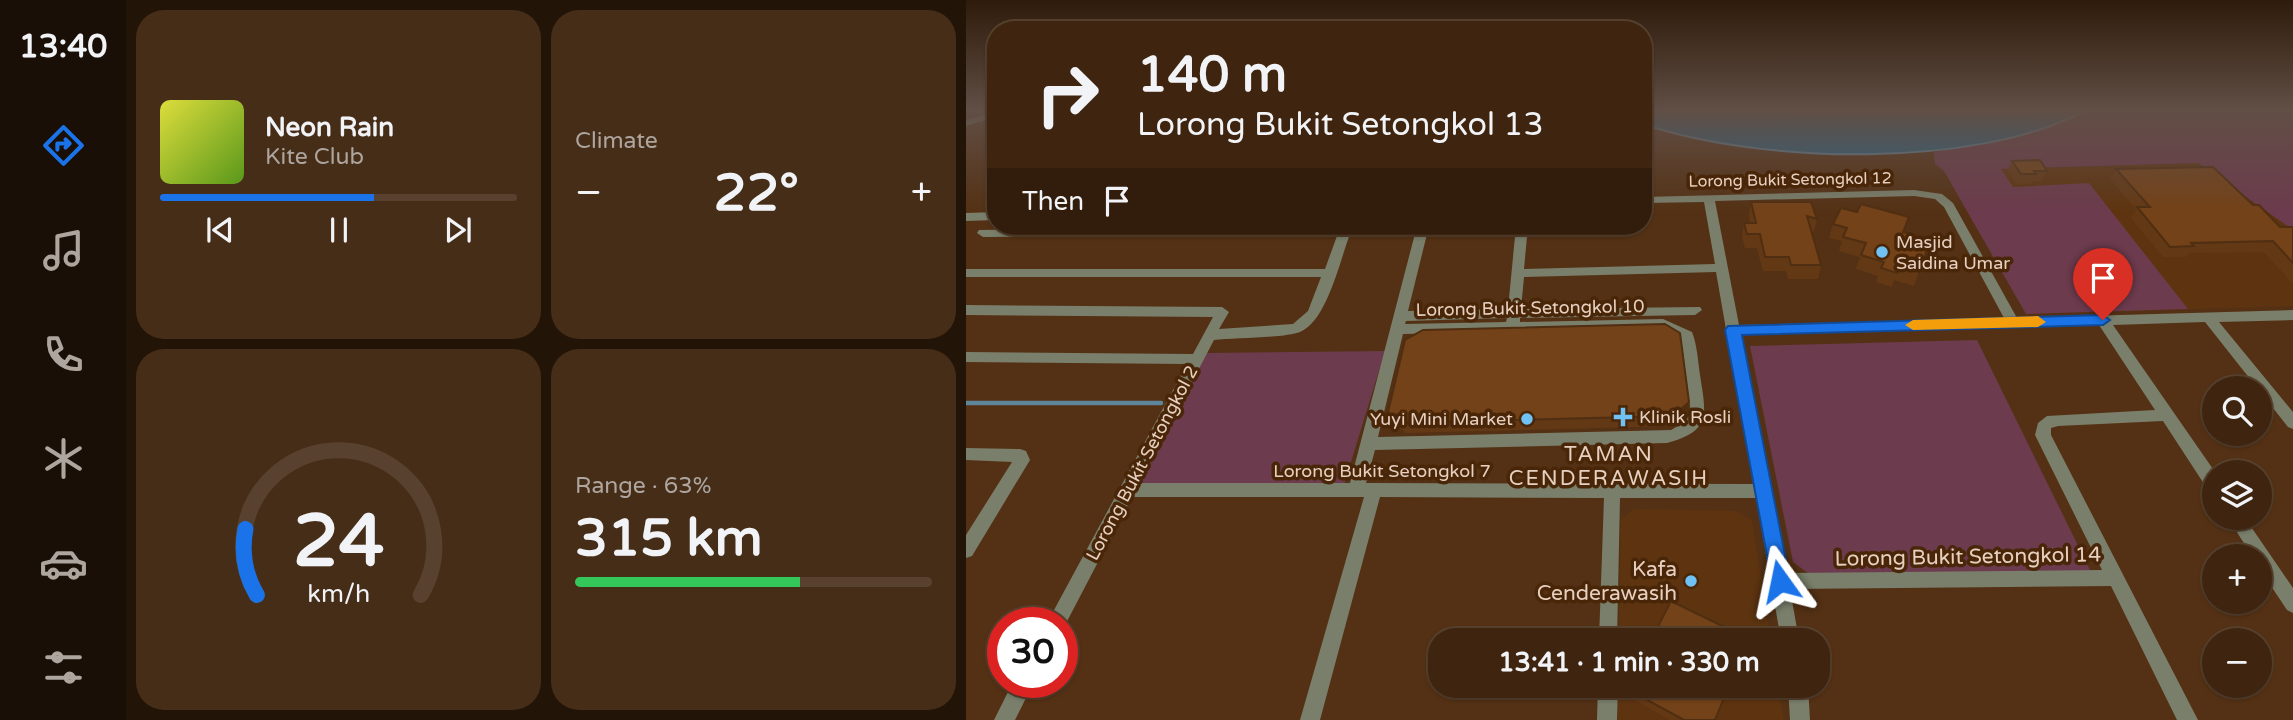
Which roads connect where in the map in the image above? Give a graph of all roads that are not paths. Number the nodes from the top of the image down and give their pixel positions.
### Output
1 (1709, 198) junction
2 (1652, 200) edge
3 (972, 217) edge
4 (966, 224) edge
5 (984, 233) dead end
6 (987, 233) edge
7 (1344, 235) edge
8 (1421, 235) edge
9 (1521, 235) edge
10 (1721, 268) junction
11 (1518, 272) junction
12 (966, 273) edge
13 (1330, 274) junction
14 (966, 310) edge
15 (1695, 310) dead end
16 (2293, 315) edge
17 (2208, 317) junction
18 (1514, 320) junction
19 (2103, 320) junction
20 (2012, 322) junction
21 (1398, 323) junction
22 (1733, 330) junction
23 (1210, 335) junction
24 (966, 358) edge
25 (1198, 359) junction
26 (2277, 403) junction
27 (2293, 403) edge
28 (2167, 415) junction
29 (2293, 423) edge
30 (1369, 444) junction
31 (966, 454) edge
32 (2202, 467) edge
33 (1128, 490) junction
34 (1365, 490) junction
35 (1762, 491) junction
36 (1612, 492) junction
37 (2244, 530) edge
38 (966, 550) edge
39 (2115, 578) junction
40 (1780, 581) junction
41 (2292, 602) edge
42 (1065, 607) edge
43 (1608, 628) edge
44 (1788, 628) edge
45 (1016, 698) edge
46 (1608, 698) edge
47 (1799, 698) edge
48 (1004, 720) edge
49 (1310, 720) edge
50 (1607, 720) edge
51 (1800, 720) edge
52 (2188, 720) edge

1 - 2 street, Lorong Bukit Setongkol 12
1 - 10 street
1 - 20 street, Lorong Bukit Setongkol 12
3 - 4 street
5 - 6 street
7 - 13 street
8 - 21 street
9 - 11 street
10 - 11 street
10 - 22 street
11 - 18 street
12 - 13 street
13 - 23 street
14 - 23 street
15 - 18 street
16 - 17 street
17 - 19 street
17 - 26 street
18 - 21 street, Lorong Bukit Setongkol 10
18 - 30 street, Lorong Bukit Setongkol 10
19 - 20 street
19 - 28 street
20 - 22 street
21 - 30 street
22 - 35 street
23 - 25 street
24 - 25 street, Lorong Bukit Setongkol 2
25 - 33 street, Lorong Bukit Setongkol 2
26 - 27 street
26 - 29 street
28 - 32 street
28 - 39 street
30 - 34 street
31 - 38 street
33 - 34 street, Lorong Bukit Setongkol 7
33 - 42 street, Lorong Bukit Setongkol 2
34 - 36 street, Lorong Bukit Setongkol 7
34 - 49 street
35 - 36 street, Lorong Bukit Setongkol 7
35 - 40 street
36 - 43 street
37 - 41 street
39 - 40 street, Lorong Bukit Setongkol 14
39 - 52 street
40 - 44 street
45 - 48 street
46 - 50 street
47 - 51 street

